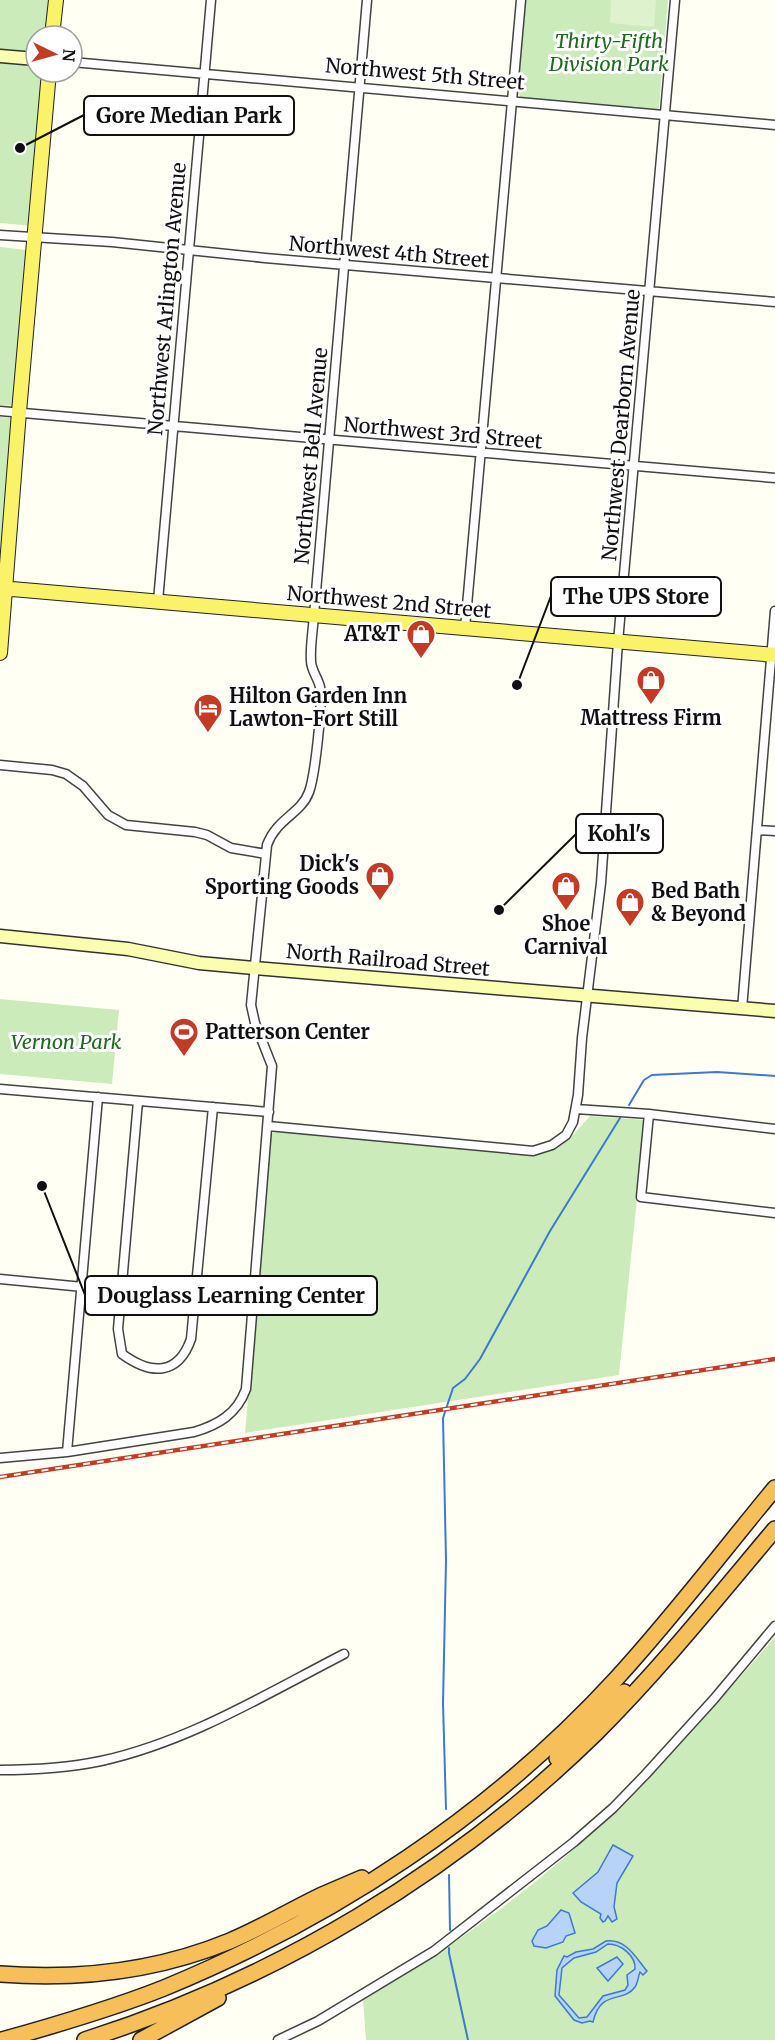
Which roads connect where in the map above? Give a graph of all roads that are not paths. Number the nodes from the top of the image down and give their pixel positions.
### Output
1 (56, 0) edge
2 (211, 0) edge
3 (367, 0) edge
4 (521, 0) edge
5 (675, 0) edge
6 (53, 24) edge
7 (0, 56) edge
8 (24, 58) edge
9 (84, 63) edge
10 (203, 74) junction
11 (48, 84) edge
12 (359, 89) junction
13 (512, 101) junction
14 (666, 115) junction
15 (775, 125) edge
16 (0, 235) edge
17 (35, 238) junction
18 (189, 251) junction
19 (344, 265) junction
20 (496, 278) junction
21 (650, 291) junction
22 (775, 302) edge
23 (0, 411) edge
24 (19, 412) junction
25 (173, 426) junction
26 (328, 440) junction
27 (480, 453) junction
28 (635, 466) junction
29 (775, 478) edge
30 (2, 588) edge
31 (158, 602) junction
32 (775, 611) edge
33 (314, 615) junction
34 (465, 628) junction
35 (618, 642) junction
36 (0, 653) edge
37 (773, 655) edge
38 (0, 765) edge
39 (757, 830) junction
40 (775, 831) edge
41 (266, 854) junction
42 (0, 936) edge
43 (254, 968) junction
44 (587, 996) junction
45 (742, 1009) junction
46 (775, 1011) edge
47 (0, 1089) edge
48 (98, 1097) junction
49 (138, 1101) junction
50 (213, 1107) junction
51 (576, 1109) junction
52 (269, 1112) junction
53 (649, 1114) junction
54 (268, 1126) junction
55 (775, 1129) edge
56 (775, 1213) edge
57 (0, 1279) edge
58 (83, 1287) junction
59 (67, 1452) junction
60 (0, 1458) edge
61 (775, 1488) edge
62 (775, 1529) edge
63 (775, 1626) edge
64 (648, 1642) junction
65 (344, 1654) dead end
66 (666, 1658) junction
67 (589, 1720) junction
68 (0, 1770) edge
69 (507, 1782) junction
70 (523, 1800) junction
71 (403, 1861) junction
72 (316, 1941) junction
73 (0, 1974) edge
74 (2, 2040) edge
75 (85, 2040) edge
76 (141, 2040) edge
77 (278, 2040) edge

1 - 6 main road
2 - 10 street, Northwest Arlington Avenue
3 - 12 street, Northwest Bell Avenue
4 - 13 street
5 - 14 street, Northwest Dearborn Avenue
7 - 8 street
9 - 10 street, Northwest 5th Street
10 - 12 street, Northwest 5th Street
10 - 18 street, Northwest Arlington Avenue
11 - 17 main road
12 - 13 street, Northwest 5th Street
12 - 19 street, Northwest Bell Avenue
13 - 14 street, Northwest 5th Street
13 - 20 street
14 - 15 street, Northwest 5th Street
14 - 21 street, Northwest Dearborn Avenue
16 - 17 street, Northwest 4th Street
17 - 18 street, Northwest 4th Street
17 - 24 main road
18 - 19 street, Northwest 4th Street
18 - 25 street, Northwest Arlington Avenue
19 - 20 street, Northwest 4th Street
19 - 26 street, Northwest Bell Avenue
20 - 21 street, Northwest 4th Street
20 - 27 street
21 - 22 street, Northwest 4th Street
21 - 28 street, Northwest Dearborn Avenue
23 - 24 street, Northwest 3rd Street
24 - 25 street, Northwest 3rd Street
24 - 30 main road
25 - 26 street, Northwest 3rd Street
25 - 31 street, Northwest Arlington Avenue
26 - 27 street, Northwest 3rd Street
26 - 33 street, Northwest Bell Avenue
27 - 28 street, Northwest 3rd Street
27 - 34 street
28 - 29 street, Northwest 3rd Street
28 - 35 street, Northwest Dearborn Avenue
30 - 31 main road, Northwest 2nd Street
30 - 36 main road
31 - 33 main road, Northwest 2nd Street
32 - 37 street
33 - 34 main road, Northwest 2nd Street
33 - 41 street, Northwest Bell Avenue
34 - 35 main road, Northwest 2nd Street
35 - 37 main road, Northwest 2nd Street
35 - 44 street, Northwest Dearborn Avenue
37 - 39 street
38 - 41 street
39 - 40 street
39 - 45 street
41 - 43 street, Northwest Bell Avenue
42 - 43 street, North Railroad Street
43 - 44 street, North Railroad Street
43 - 52 street, Northwest Bell Avenue
44 - 45 street, North Railroad Street
44 - 51 street, Northwest Dearborn Avenue
45 - 46 street, North Railroad Street
47 - 48 street
48 - 49 street
48 - 58 street
49 - 50 street
49 - 50 street
50 - 52 street
51 - 53 street
51 - 54 street, Northwest Dearborn Avenue
52 - 54 street, Northwest Bell Avenue
53 - 55 street
53 - 56 street
54 - 59 street, Northwest Bell Avenue
57 - 58 street
58 - 59 street
59 - 60 street, Northwest Bell Avenue
61 - 64 highway
62 - 66 highway
63 - 77 street
64 - 67 highway
64 - 69 highway
65 - 68 street
66 - 67 highway
66 - 70 highway
67 - 69 highway
67 - 70 highway
69 - 71 highway
70 - 72 highway
71 - 73 highway
71 - 74 highway
72 - 75 highway
72 - 76 highway

